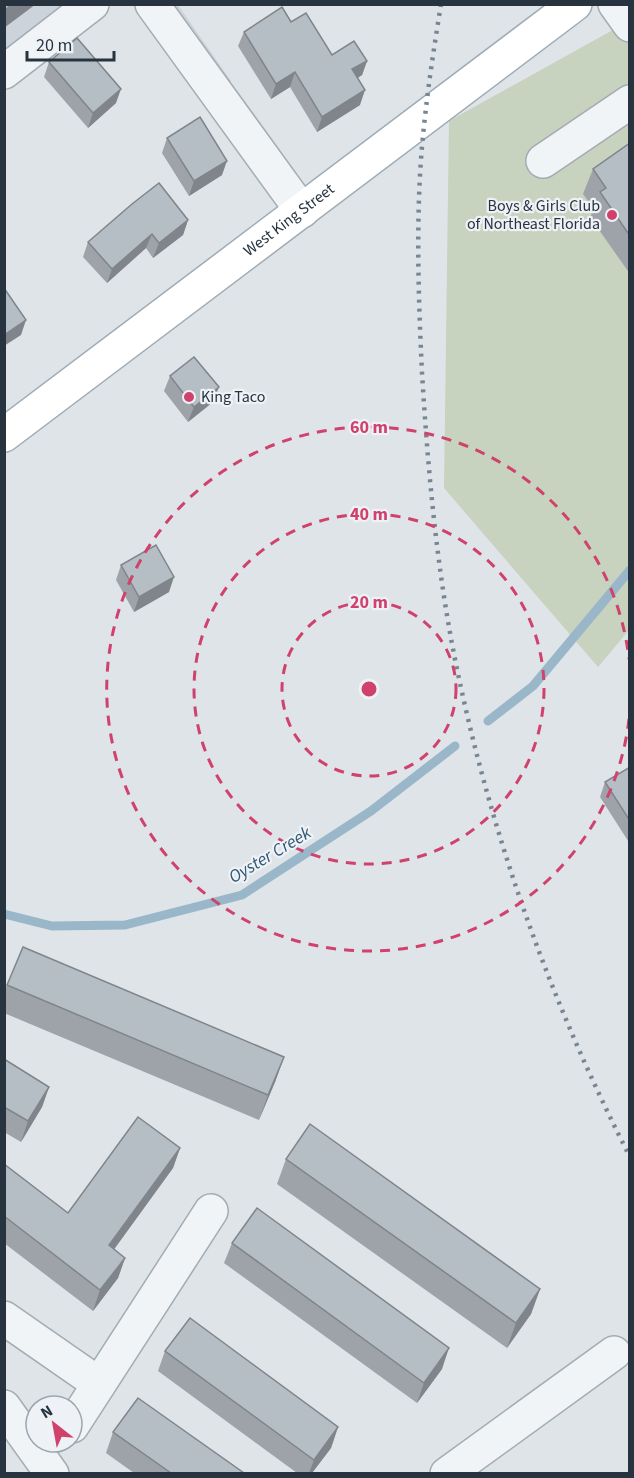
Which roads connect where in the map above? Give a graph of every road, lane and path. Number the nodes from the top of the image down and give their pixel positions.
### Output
1 (92, 4) edge
2 (152, 4) edge
3 (575, 4) edge
4 (615, 4) edge
5 (630, 25) edge
6 (4, 72) edge
7 (630, 102) edge
8 (543, 160) dead end
9 (302, 211) junction
10 (4, 435) edge
11 (211, 1211) dead end
12 (4, 1318) edge
13 (614, 1353) dead end
14 (99, 1384) junction
15 (4, 1407) edge
16 (84, 1407) edge
17 (53, 1460) edge
18 (447, 1473) edge

1 - 6 street
2 - 9 street
3 - 9 main road, West King Street
4 - 5 street
7 - 8 street
9 - 10 main road, West King Street
11 - 14 street
12 - 14 street
13 - 18 street
14 - 16 street
15 - 17 street

